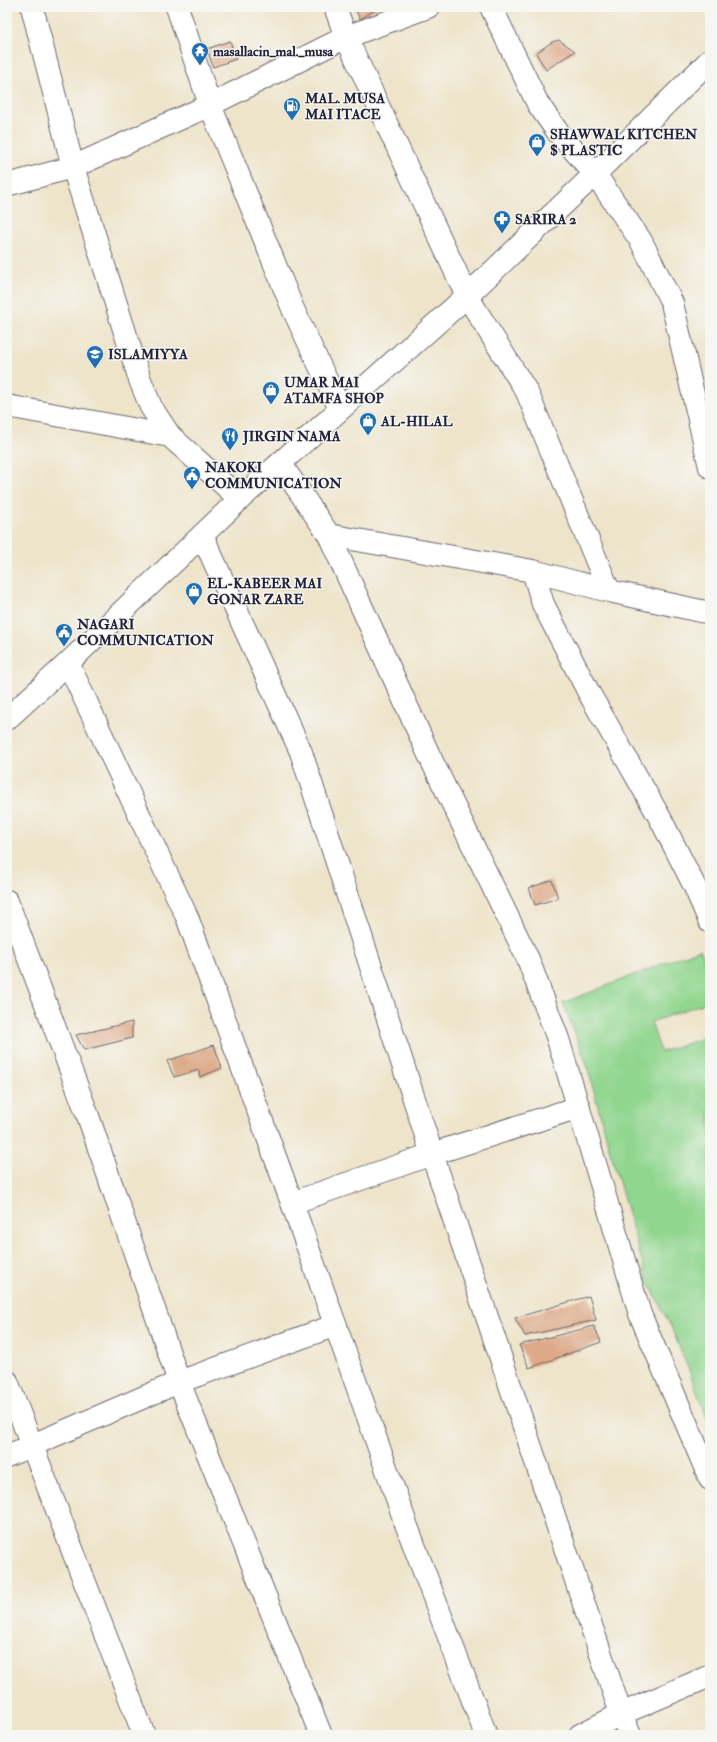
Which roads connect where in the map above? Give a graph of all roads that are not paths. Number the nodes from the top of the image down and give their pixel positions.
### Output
1 (32, 7) edge
2 (177, 7) edge
3 (335, 7) edge
4 (428, 7) edge
5 (491, 7) edge
6 (346, 37) junction
7 (710, 60) edge
8 (210, 105) junction
9 (73, 167) junction
10 (595, 174) junction
11 (7, 185) edge
12 (467, 296) junction
13 (7, 406) edge
14 (340, 409) junction
15 (170, 436) junction
16 (280, 463) junction
17 (710, 467) edge
18 (240, 499) junction
19 (202, 535) junction
20 (329, 535) junction
21 (533, 571) junction
22 (609, 590) junction
23 (710, 613) edge
24 (68, 663) junction
25 (7, 719) edge
26 (7, 901) edge
27 (710, 922) edge
28 (578, 1107) junction
29 (432, 1154) junction
30 (292, 1203) junction
31 (336, 1325) junction
32 (7, 1381) edge
33 (179, 1382) junction
34 (32, 1446) junction
35 (7, 1456) edge
36 (710, 1479) edge
37 (710, 1676) edge
38 (621, 1714) junction
39 (144, 1735) edge
40 (321, 1735) edge
41 (486, 1735) edge
42 (580, 1735) edge
43 (630, 1735) edge

1 - 9 street
2 - 8 street
3 - 6 street
4 - 6 street
5 - 10 street
6 - 8 street
6 - 12 street
7 - 10 street
8 - 9 street
8 - 14 street
9 - 11 street
9 - 15 street
10 - 12 street
10 - 17 street
12 - 14 street
12 - 22 street
13 - 15 street
14 - 16 street
15 - 18 street
16 - 18 street
16 - 20 street
18 - 19 street
19 - 24 street
19 - 29 street
20 - 21 street
20 - 28 street
21 - 22 street
21 - 27 street
22 - 23 street
24 - 25 street
24 - 30 street
26 - 33 street
28 - 29 street
28 - 36 street
29 - 30 street
29 - 38 street
30 - 31 street
31 - 33 street
31 - 41 street
32 - 34 street
33 - 34 street
33 - 40 street
34 - 35 street
34 - 39 street
37 - 38 street
38 - 42 street
38 - 43 street

